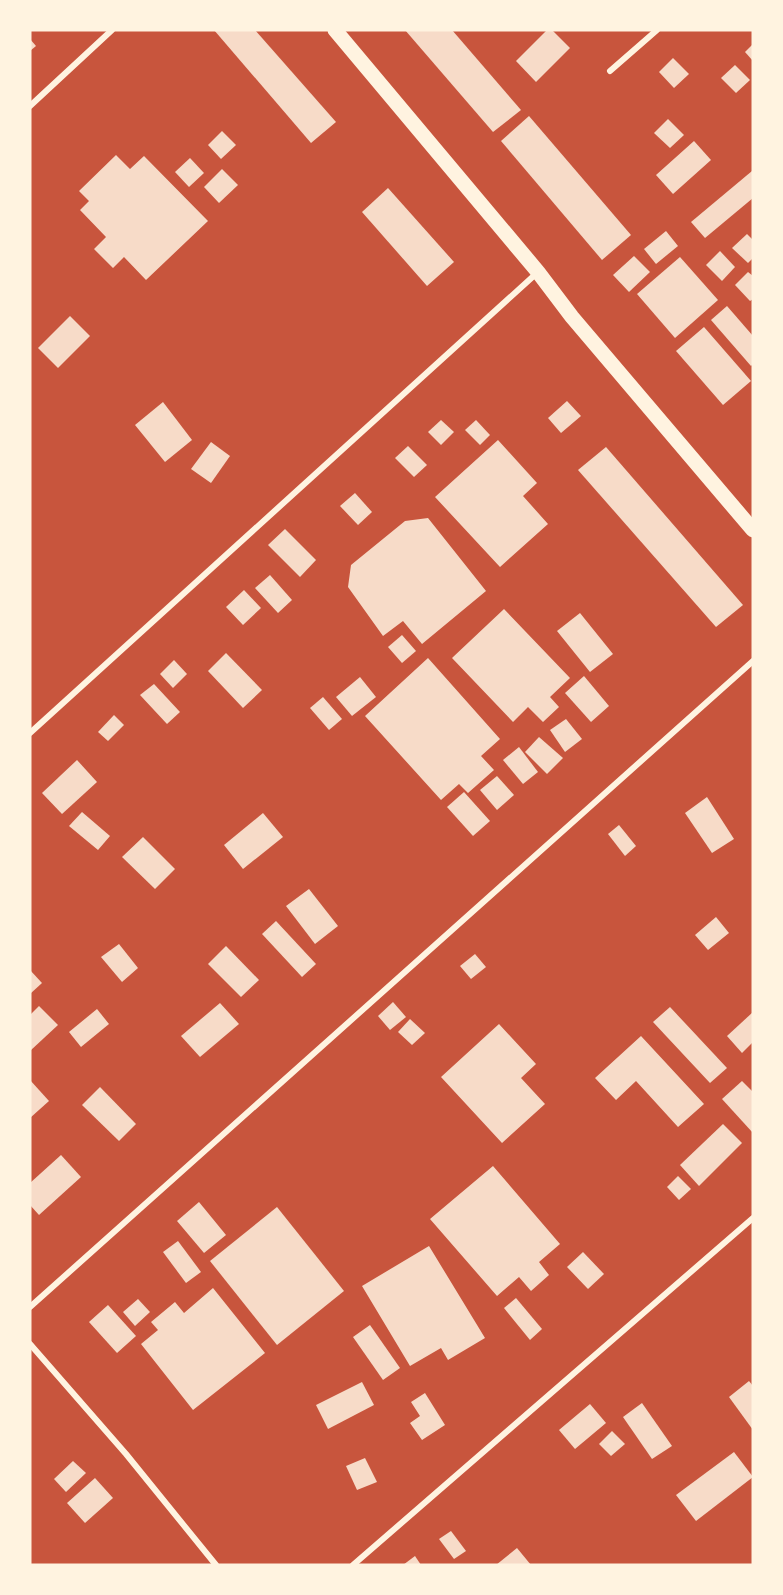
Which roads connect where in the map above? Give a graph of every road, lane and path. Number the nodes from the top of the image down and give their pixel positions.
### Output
1 (112, 30) edge
2 (335, 30) edge
3 (657, 30) edge
4 (610, 70) dead end
5 (30, 106) edge
6 (538, 272) junction
7 (753, 530) edge
8 (753, 661) edge
9 (30, 733) edge
10 (753, 1218) edge
11 (30, 1306) edge
12 (30, 1344) edge
13 (216, 1565) edge
14 (353, 1565) edge

1 - 5 street
2 - 6 main road
3 - 4 street
6 - 7 main road
6 - 9 street
8 - 11 street
10 - 14 street
12 - 13 street

